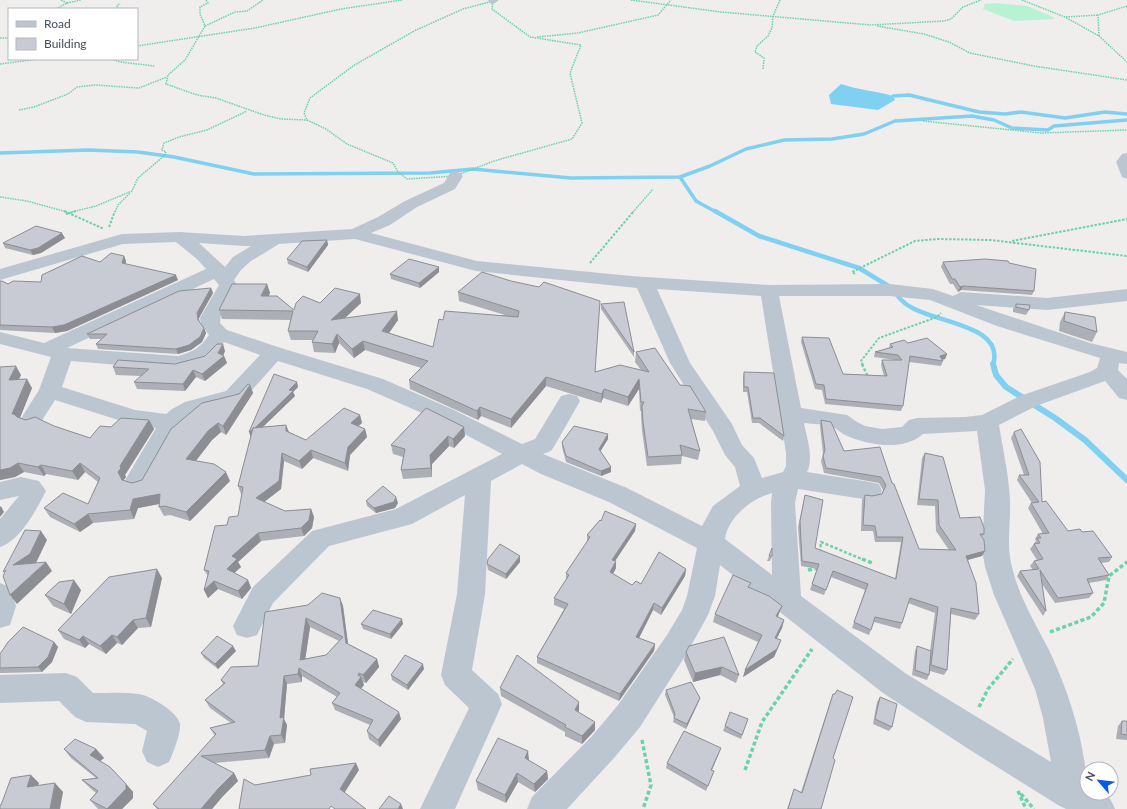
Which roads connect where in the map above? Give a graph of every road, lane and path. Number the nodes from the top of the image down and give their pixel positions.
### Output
1 (61, 0) edge
2 (81, 0) edge
3 (206, 0) edge
4 (263, 0) edge
5 (402, 0) edge
6 (493, 0) edge
7 (631, 0) edge
8 (671, 0) edge
9 (780, 0) edge
10 (982, 0) edge
11 (1022, 0) edge
12 (67, 3) junction
13 (120, 3) dead end
14 (668, 4) junction
15 (1127, 6) edge
16 (58, 8) edge
17 (118, 8) edge
18 (1098, 15) junction
19 (773, 16) junction
20 (1065, 16) junction
21 (871, 25) junction
22 (205, 26) junction
23 (1099, 36) junction
24 (199, 37) junction
25 (530, 37) junction
26 (138, 46) edge
27 (13, 60) edge
28 (29, 60) edge
29 (113, 60) edge
30 (10, 62) junction
31 (1127, 62) edge
32 (0, 64) edge
33 (155, 66) dead end
34 (763, 70) dead end
35 (168, 77) junction
36 (1127, 80) edge
37 (157, 82) junction
38 (166, 82) junction
39 (19, 110) dead end
40 (248, 110) junction
41 (307, 120) junction
42 (923, 121) dead end
43 (1127, 130) edge
44 (1127, 157) edge
45 (1127, 174) edge
46 (455, 176) junction
47 (653, 189) dead end
48 (132, 191) junction
49 (0, 197) edge
50 (66, 214) junction
51 (1127, 219) edge
52 (355, 234) junction
53 (180, 237) junction
54 (277, 240) junction
55 (1010, 242) junction
56 (1127, 256) edge
57 (4, 273) edge
58 (221, 275) junction
59 (857, 275) dead end
60 (579, 276) junction
61 (646, 284) junction
62 (769, 290) junction
63 (934, 295) junction
64 (1127, 295) edge
65 (953, 302) junction
66 (220, 334) junction
67 (0, 338) edge
68 (55, 352) junction
69 (274, 353) junction
70 (1115, 361) edge
71 (869, 379) edge
72 (50, 391) junction
73 (1127, 394) edge
74 (569, 401) dead end
75 (792, 414) junction
76 (31, 420) edge
77 (988, 422) junction
78 (171, 423) junction
79 (521, 454) junction
80 (479, 476) junction
81 (790, 479) junction
82 (136, 482) edge
83 (753, 489) junction
84 (0, 491) edge
85 (870, 491) dead end
86 (0, 537) edge
87 (712, 544) junction
88 (819, 556) edge
89 (818, 563) edge
90 (872, 563) dead end
91 (785, 572) junction
92 (0, 595) edge
93 (786, 601) junction
94 (0, 616) edge
95 (247, 626) dead end
96 (825, 630) junction
97 (0, 688) edge
98 (629, 716) junction
99 (158, 751) dead end
100 (745, 770) dead end
101 (1016, 788) dead end
102 (1070, 793) junction
103 (437, 809) edge
104 (544, 809) edge
105 (644, 809) edge
106 (1026, 809) edge
107 (1098, 809) edge

1 - 12 path
2 - 12 path
3 - 22 path
4 - 22 path
5 - 24 path
6 - 25 path
6 - 41 path
7 - 14 path
8 - 14 path
9 - 19 path
10 - 21 path
11 - 20 path
12 - 16 path
13 - 17 path
14 - 19 path
14 - 25 path
15 - 18 path
18 - 20 path
18 - 23 path
19 - 21 path
19 - 34 path
20 - 23 path
21 - 36 path
22 - 24 path
23 - 31 path
24 - 26 path
24 - 35 path
25 - 46 path
27 - 30 path
28 - 30 path
29 - 33 path
30 - 32 path
35 - 37 path
35 - 38 path
37 - 38 path
37 - 39 path
38 - 40 path
40 - 41 path
40 - 48 path
41 - 46 path
42 - 43 path
44 - 45 street
46 - 52 street
47 - 60 path
48 - 50 path
48 - 50 path
49 - 50 path
51 - 55 path
52 - 54 street
52 - 60 street
53 - 54 street
53 - 57 street
53 - 58 street
54 - 58 street
55 - 56 path
55 - 59 path
58 - 66 street
58 - 68 street
60 - 61 street
61 - 62 street
61 - 83 street
62 - 63 street
62 - 75 street
63 - 64 street
63 - 65 street
65 - 70 street
65 - 71 path
66 - 68 street
66 - 69 street
67 - 68 street
68 - 72 street
69 - 78 street
69 - 79 street
70 - 73 street
70 - 77 street
72 - 76 street
72 - 78 street
74 - 79 street
75 - 77 street
75 - 81 street
77 - 102 street
78 - 82 street
79 - 80 street
79 - 87 street
80 - 95 street
80 - 103 street
81 - 83 street
81 - 85 street
81 - 91 street
83 - 87 street
84 - 86 street
87 - 93 street
87 - 98 street
88 - 90 path
89 - 91 path
91 - 93 street
92 - 94 street
93 - 96 street
96 - 100 path
96 - 102 street
97 - 99 street
98 - 104 street
98 - 105 path
101 - 106 path
102 - 107 street

